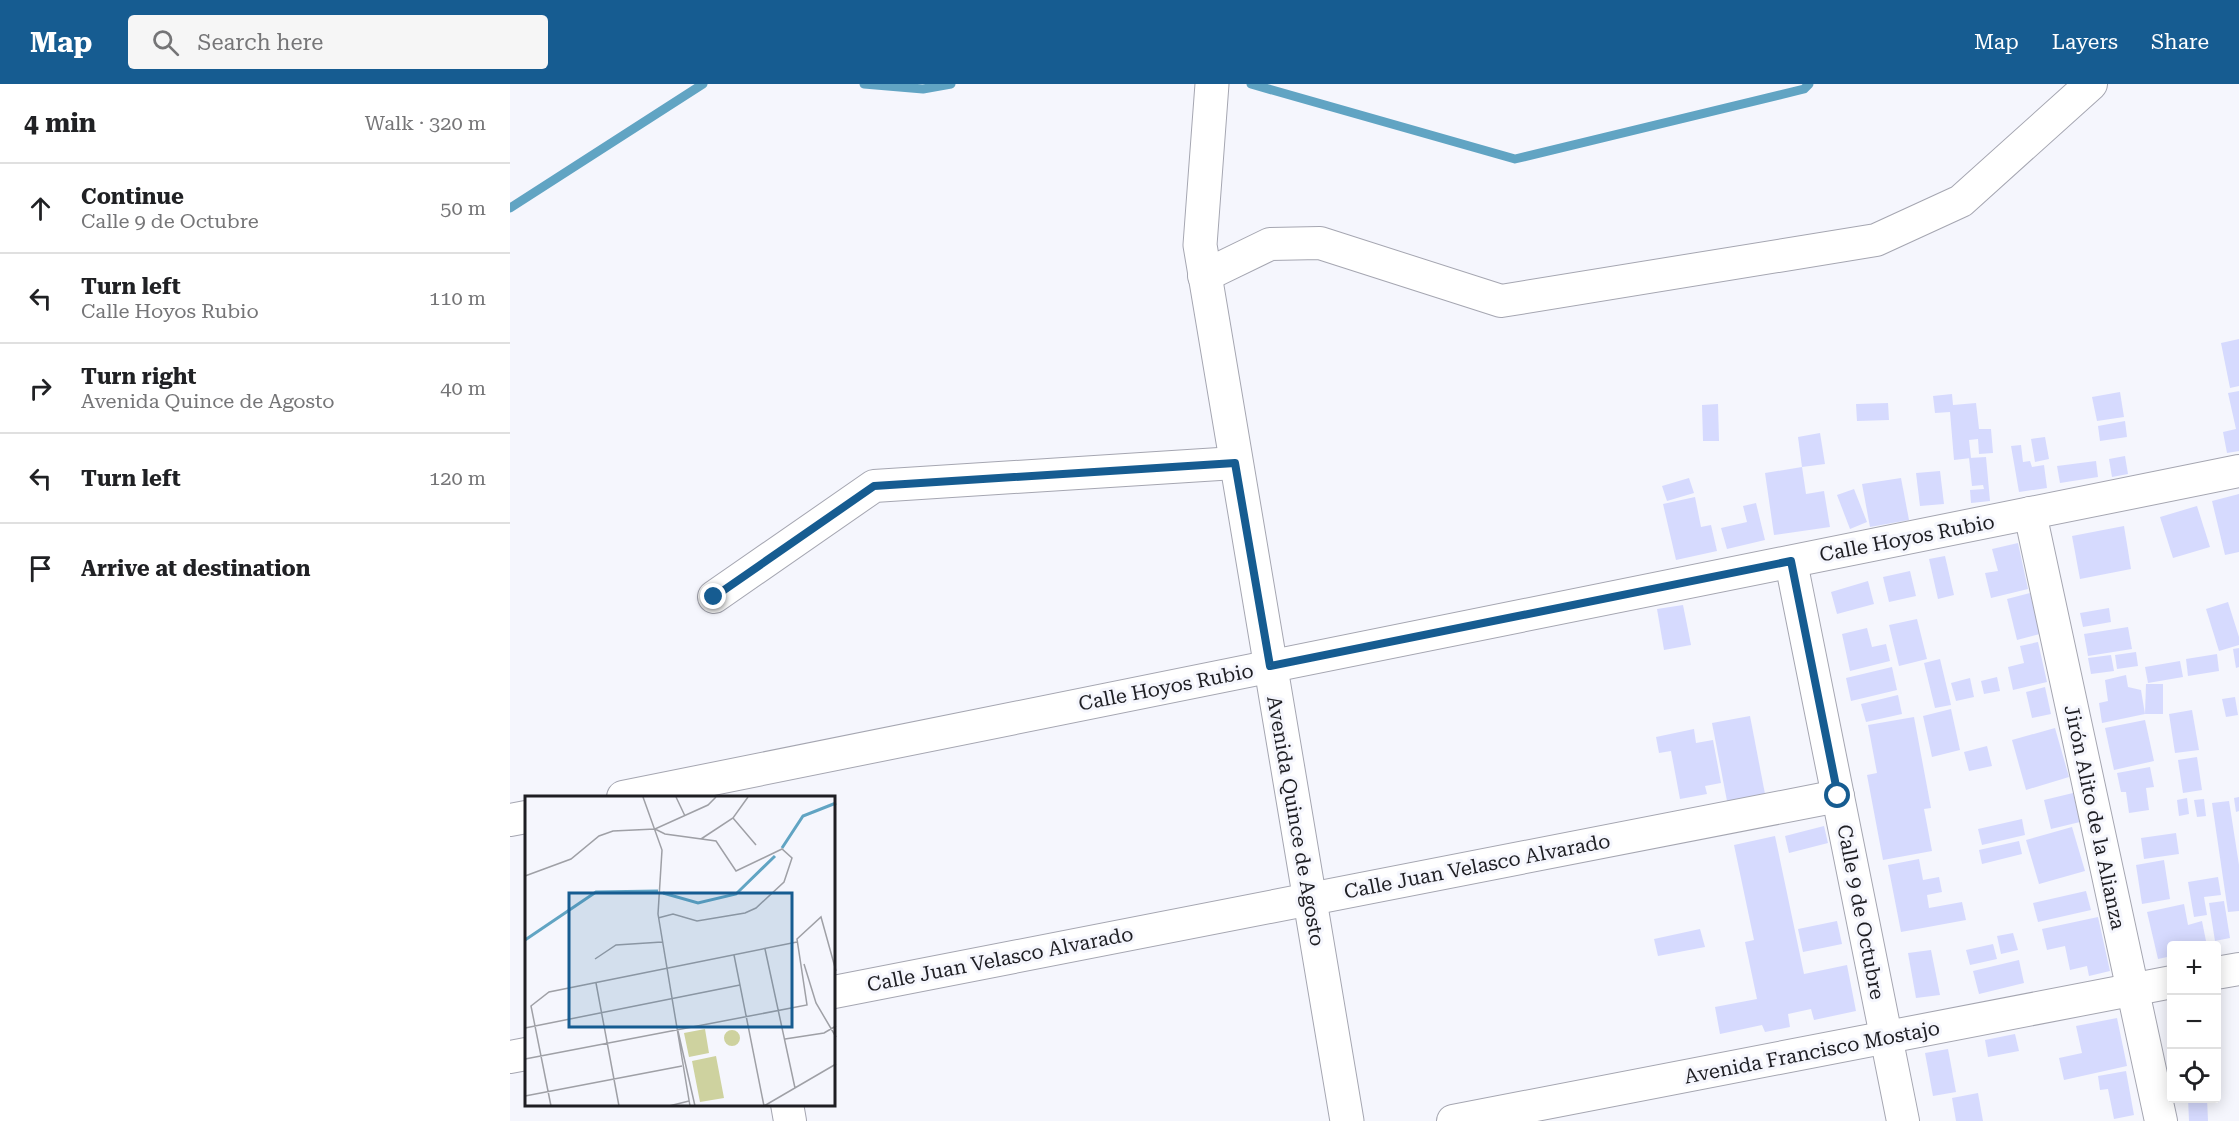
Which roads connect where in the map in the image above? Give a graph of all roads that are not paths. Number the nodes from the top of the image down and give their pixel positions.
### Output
1 (1212, 84) edge
2 (2091, 84) edge
3 (1204, 276) junction
4 (1235, 463) junction
5 (2239, 471) edge
6 (2030, 513) junction
7 (1791, 561) junction
8 (714, 597) dead end
9 (1270, 666) junction
10 (727, 787) edge
11 (633, 796) edge
12 (1838, 796) junction
13 (525, 817) edge
14 (510, 820) edge
15 (1309, 899) junction
16 (2239, 969) edge
17 (2221, 973) edge
18 (2167, 983) edge
19 (2133, 989) junction
20 (836, 992) edge
21 (1887, 1037) junction
22 (525, 1054) edge
23 (510, 1057) edge
24 (787, 1106) edge
25 (790, 1121) edge
26 (1347, 1121) edge
27 (1453, 1121) edge
28 (1904, 1121) edge
29 (2161, 1121) edge

1 - 3 street, Avenida Quince de Agosto
2 - 3 street
3 - 4 street, Avenida Quince de Agosto
4 - 8 street
4 - 9 street, Avenida Quince de Agosto
5 - 6 street, Calle Hoyos Rubio
6 - 7 street, Calle Hoyos Rubio
6 - 19 street, Jirón Alito de la Alianza
7 - 9 street, Calle Hoyos Rubio
7 - 12 street, Calle 9 de Octubre
9 - 10 street, Calle Hoyos Rubio
9 - 15 street, Avenida Quince de Agosto
10 - 11 street, Calle Hoyos Rubio
12 - 15 street, Calle Juan Velasco Alvarado
12 - 21 street, Calle 9 de Octubre
13 - 14 street
15 - 20 street, Calle Juan Velasco Alvarado
15 - 26 street, Avenida Quince de Agosto
16 - 17 street
18 - 19 street, Avenida Francisco Mostajo
19 - 21 street, Avenida Francisco Mostajo
19 - 29 street, Jirón Alito de la Alianza
21 - 27 street, Avenida Francisco Mostajo
21 - 28 street, Calle 9 de Octubre
22 - 23 street
24 - 25 street

